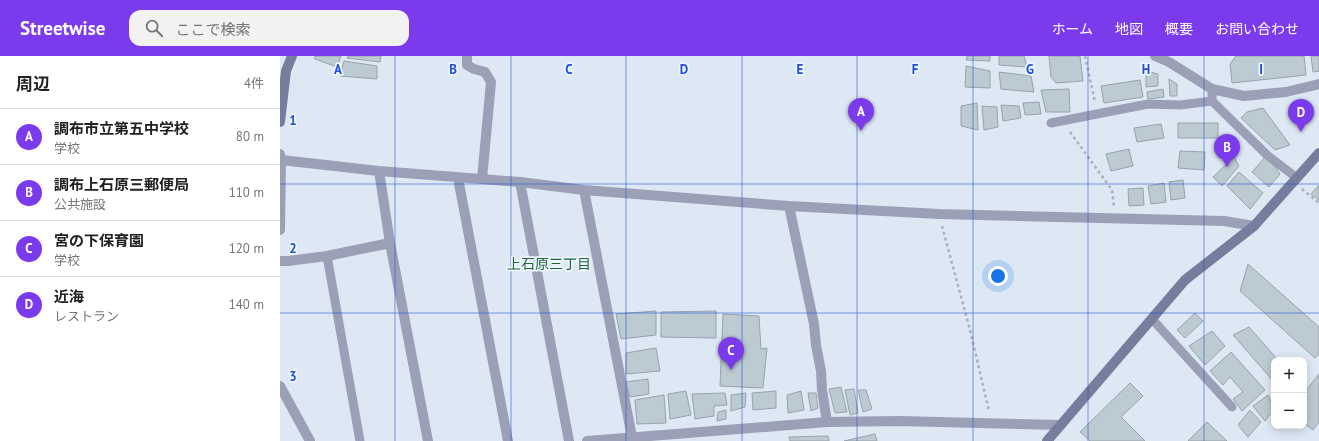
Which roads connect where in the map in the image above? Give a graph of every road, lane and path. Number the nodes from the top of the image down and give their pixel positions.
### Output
1 (292, 56) edge
2 (467, 56) edge
3 (1084, 56) edge
4 (1155, 56) edge
5 (1169, 59) edge
6 (283, 78) edge
7 (1319, 84) edge
8 (1212, 89) junction
9 (1212, 101) junction
10 (1100, 114) junction
11 (1062, 121) junction
12 (280, 122) edge
13 (1051, 123) dead end
14 (1319, 153) edge
15 (281, 156) edge
16 (379, 171) junction
17 (458, 178) junction
18 (482, 179) junction
19 (1296, 180) junction
20 (520, 182) junction
21 (584, 190) junction
22 (1319, 203) edge
23 (789, 206) junction
24 (939, 214) junction
25 (1115, 219) junction
26 (1254, 226) junction
27 (280, 230) edge
28 (390, 243) junction
29 (327, 256) junction
30 (280, 261) edge
31 (1152, 319) junction
32 (280, 386) edge
33 (1232, 407) dead end
34 (827, 422) junction
35 (991, 423) junction
36 (1061, 425) junction
37 (632, 437) junction
38 (310, 441) edge
39 (360, 441) edge
40 (428, 441) edge
41 (508, 441) edge
42 (569, 441) edge
43 (587, 441) edge
44 (1047, 441) edge

1 - 6 street
2 - 18 street
3 - 10 path
4 - 5 street
5 - 8 street
6 - 12 street
7 - 8 street
8 - 9 lane
9 - 10 lane
9 - 19 lane
10 - 11 lane
11 - 13 lane
11 - 25 path
14 - 19 street
15 - 16 street
15 - 27 street
16 - 17 street
16 - 28 street
17 - 18 street
17 - 41 street
18 - 20 street
19 - 22 path
19 - 26 street
20 - 21 street
20 - 42 street
21 - 23 street
21 - 37 street
23 - 24 street
23 - 34 street
24 - 25 street
24 - 35 path
25 - 26 street
26 - 31 street
28 - 29 street
28 - 40 street
29 - 30 street
29 - 39 lane
31 - 33 lane
31 - 36 street
32 - 38 street
34 - 35 street
34 - 37 street
35 - 36 street
36 - 44 street
37 - 43 street

